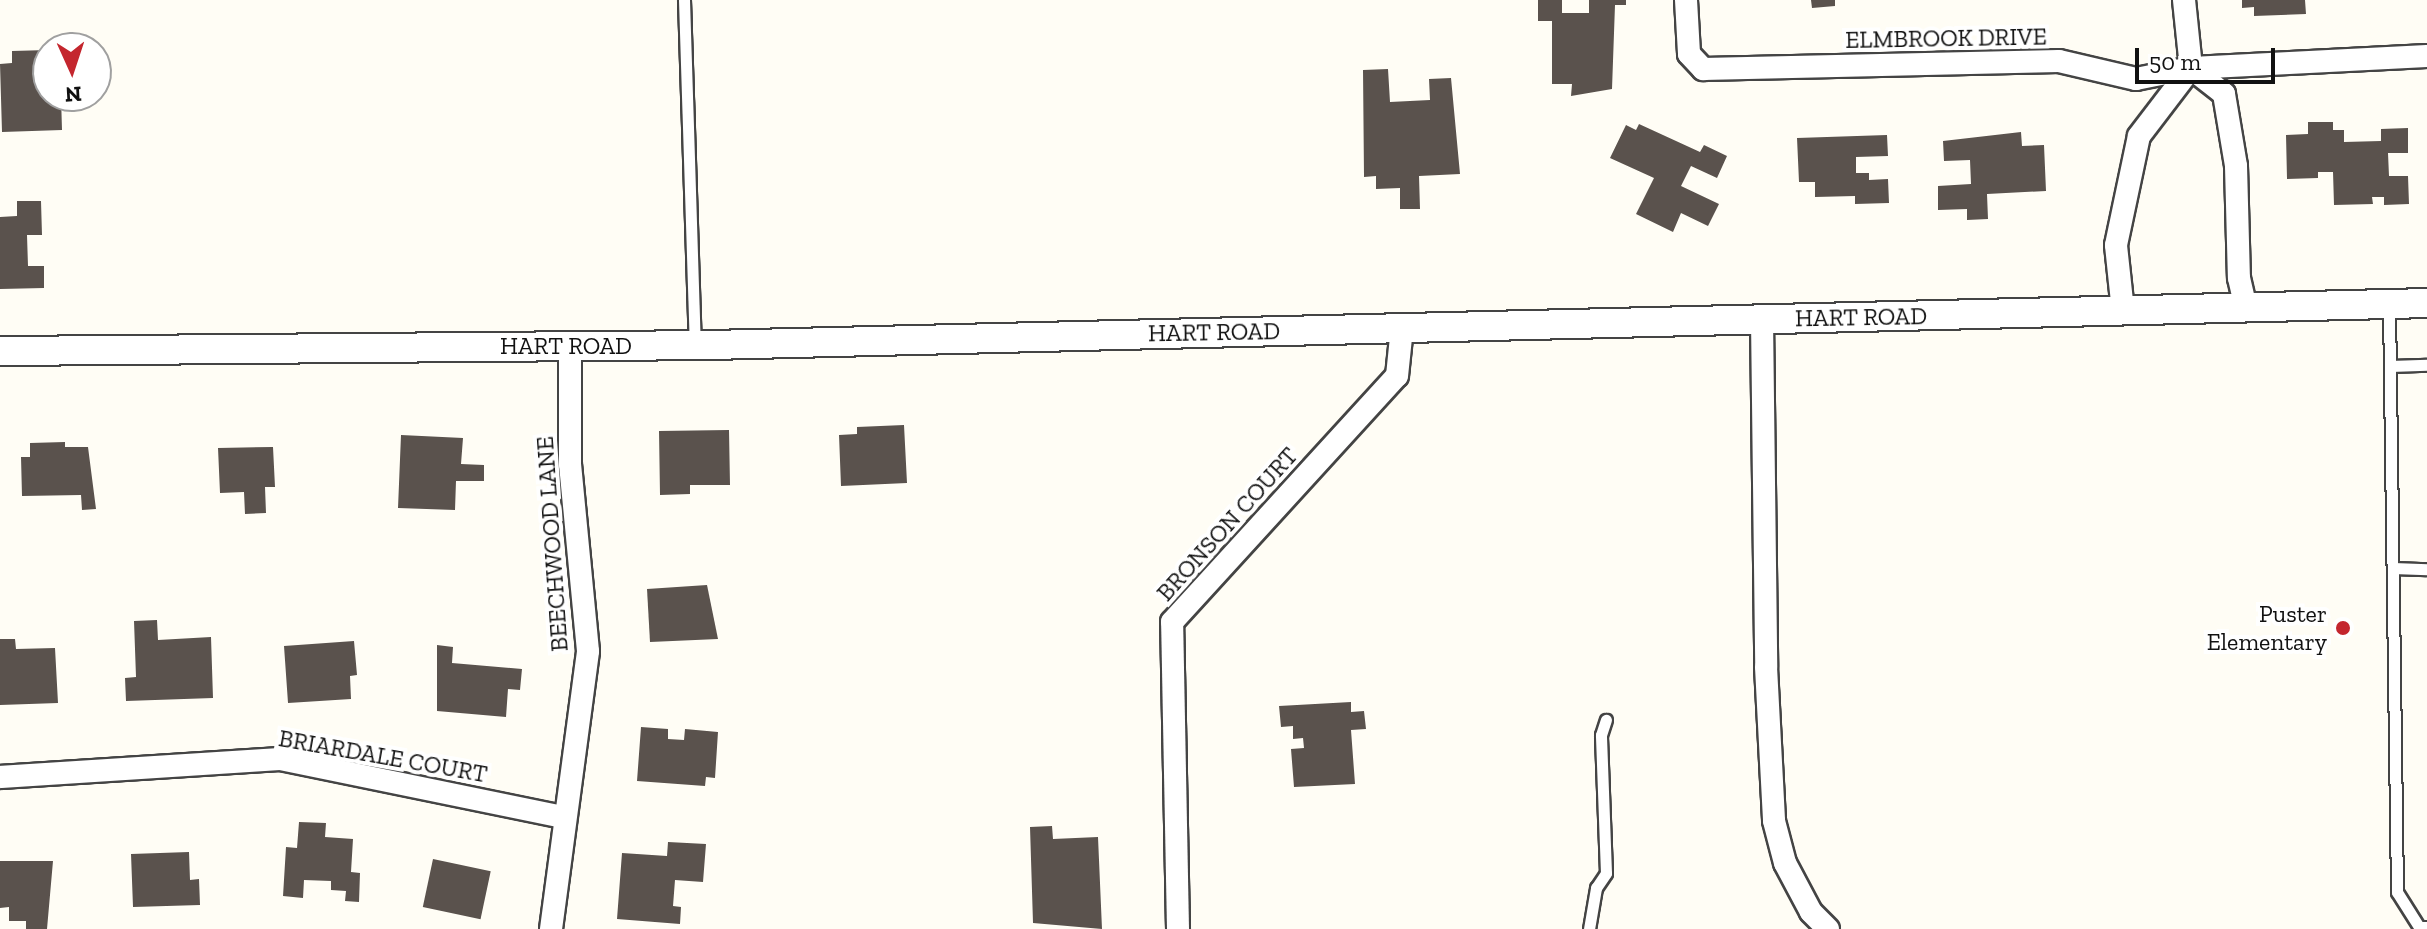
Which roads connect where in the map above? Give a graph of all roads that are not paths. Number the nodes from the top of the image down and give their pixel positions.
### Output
1 (684, 0) edge
2 (1686, 0) edge
3 (2184, 0) edge
4 (2427, 56) edge
5 (2191, 68) junction
6 (2427, 303) edge
7 (2389, 304) junction
8 (2246, 308) junction
9 (2123, 311) junction
10 (1762, 319) junction
11 (1402, 328) junction
12 (695, 345) junction
13 (570, 346) junction
14 (0, 351) edge
15 (2427, 365) edge
16 (2390, 366) junction
17 (2393, 568) junction
18 (2427, 569) edge
19 (1606, 720) dead end
20 (0, 777) edge
21 (563, 817) junction
22 (2427, 927) edge
23 (551, 929) edge
24 (1178, 929) edge
25 (1589, 929) edge
26 (1828, 929) edge

1 - 12 lane
2 - 5 street, ELMBROOK DRIVE
3 - 5 street
4 - 5 street, ELMBROOK DRIVE
5 - 8 street
5 - 9 street
6 - 7 street, HART ROAD
7 - 8 street, HART ROAD
7 - 16 lane
8 - 9 street, HART ROAD
9 - 10 street, HART ROAD
10 - 11 street, HART ROAD
10 - 26 street
11 - 12 street, HART ROAD
11 - 24 street, BRONSON COURT
12 - 13 street, HART ROAD
13 - 14 street, HART ROAD
13 - 21 street, BEECHWOOD LANE
15 - 16 lane
16 - 17 lane
17 - 18 lane
17 - 22 lane
19 - 25 lane
20 - 21 street, BRIARDALE COURT
21 - 23 street, BEECHWOOD LANE

